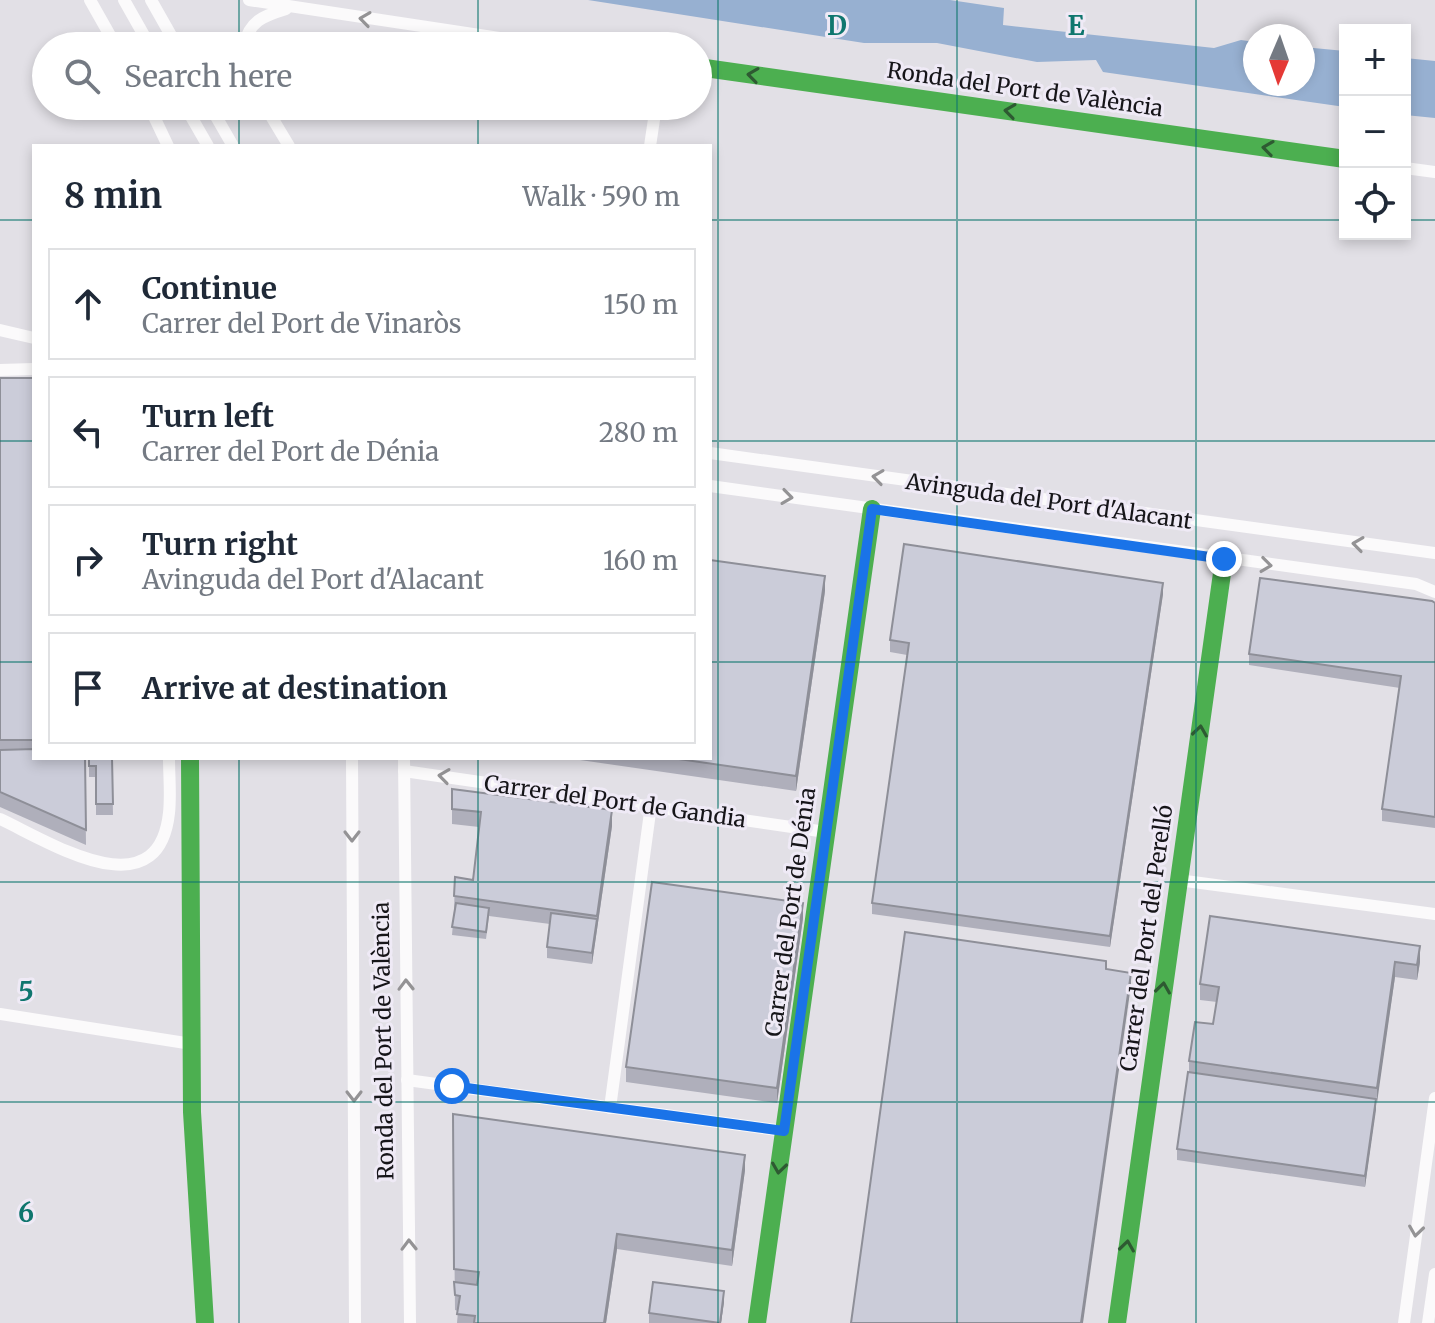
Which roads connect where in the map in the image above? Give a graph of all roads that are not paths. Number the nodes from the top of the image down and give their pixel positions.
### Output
1 (90, 0) edge
2 (124, 0) edge
3 (151, 0) edge
4 (249, 0) edge
5 (289, 8) junction
6 (108, 32) edge
7 (142, 32) edge
8 (169, 32) edge
9 (249, 32) edge
10 (456, 32) edge
11 (712, 69) edge
12 (156, 120) edge
13 (193, 120) edge
14 (218, 120) edge
15 (273, 120) edge
16 (654, 120) edge
17 (167, 144) edge
18 (207, 144) edge
19 (232, 144) edge
20 (288, 144) edge
21 (650, 144) edge
22 (1339, 158) edge
23 (1411, 169) edge
24 (1435, 172) edge
25 (0, 330) edge
26 (32, 338) edge
27 (32, 369) edge
28 (0, 370) edge
29 (712, 453) edge
30 (712, 486) edge
31 (872, 509) junction
32 (1435, 553) edge
33 (1224, 559) junction
34 (1435, 592) edge
35 (169, 760) edge
36 (190, 760) edge
37 (352, 760) edge
38 (404, 764) edge
39 (651, 805) junction
40 (0, 819) edge
41 (826, 832) junction
42 (1178, 880) junction
43 (1435, 914) edge
44 (0, 1014) edge
45 (192, 1044) junction
46 (407, 1080) junction
47 (1435, 1098) edge
48 (610, 1108) junction
49 (784, 1131) junction
50 (1435, 1274) edge
51 (205, 1323) edge
52 (355, 1323) edge
53 (410, 1323) edge
54 (757, 1323) edge
55 (1117, 1323) edge
56 (1404, 1323) edge
57 (1428, 1323) edge

1 - 6 street
2 - 7 street
3 - 8 street
4 - 5 street
5 - 9 street
10 -> 5 street
22 -> 11 street, Ronda del Port de València
12 - 17 street
13 - 18 street
14 - 19 street
15 - 20 street
16 - 21 street
23 - 24 street
25 - 26 street
27 - 28 street
32 -> 29 street, Avinguda del Port d'Alacant
30 -> 31 street, Avinguda del Port d'Alacant
31 - 33 street, Avinguda del Port d'Alacant
31 - 41 street, Carrer del Port de Dénia
33 -> 34 street, Avinguda del Port d'Alacant
42 -> 33 street, Carrer del Port del Perelló
35 - 40 street
36 - 45 street
37 -> 52 street, Ronda del Port de València
39 -> 38 street, Carrer del Port de Gandia
46 -> 38 street, Ronda del Port de València
39 - 41 street, Carrer del Port de Gandia
39 - 48 street
41 - 49 street, Carrer del Port de Dénia
42 - 43 street
55 -> 42 street, Carrer del Port del Perelló
44 - 45 street
45 - 51 street
46 - 48 street
53 -> 46 street, Ronda del Port de València
47 -> 56 street
48 - 49 street
49 -> 54 street, Carrer del Port de Dénia
50 - 57 street

